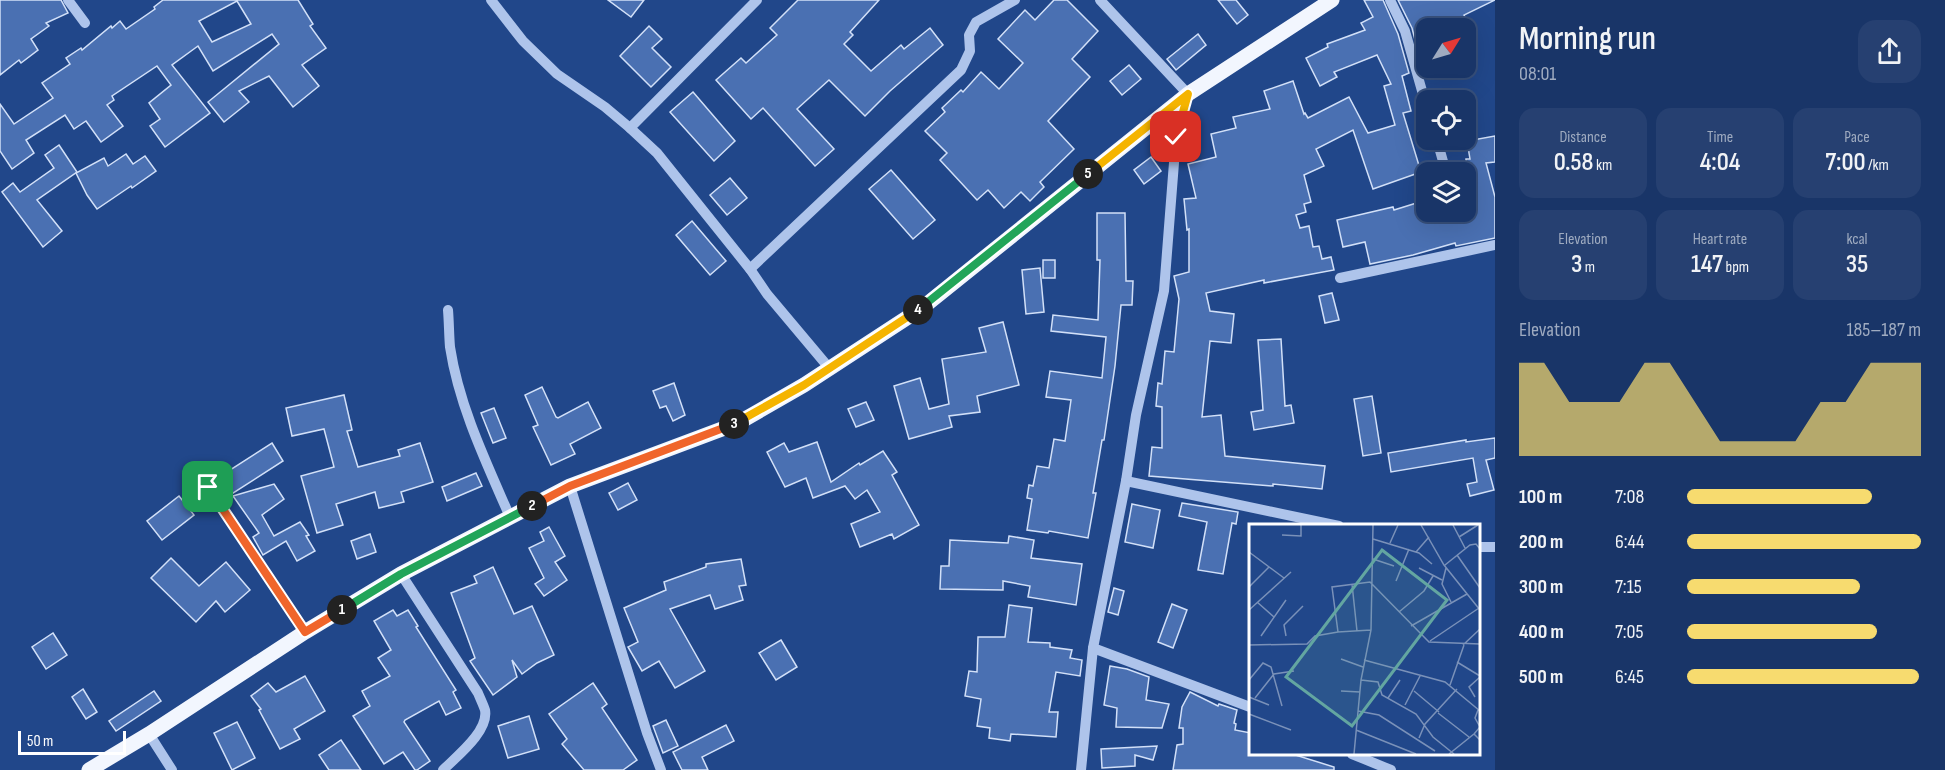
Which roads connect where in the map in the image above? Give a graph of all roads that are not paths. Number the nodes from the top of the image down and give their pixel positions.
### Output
1 (68, 0) edge
2 (491, 0) edge
3 (758, 0) edge
4 (1015, 0) edge
5 (1100, 0) edge
6 (1332, 0) edge
7 (1390, 0) edge
8 (85, 23) dead end
9 (1422, 90) edge
10 (1188, 94) junction
11 (630, 128) junction
12 (1495, 245) edge
13 (750, 269) junction
14 (1340, 278) dead end
15 (448, 310) dead end
16 (830, 369) junction
17 (1126, 481) junction
18 (570, 486) junction
19 (208, 487) dead end
20 (510, 517) junction
21 (1334, 524) edge
22 (401, 574) junction
23 (305, 632) junction
24 (1093, 648) junction
25 (1249, 706) edge
26 (148, 734) junction
27 (1357, 755) edge
28 (89, 770) edge
29 (172, 770) edge
30 (443, 770) edge
31 (661, 770) edge
32 (1081, 770) edge
33 (1391, 770) edge

1 - 8 street
2 - 11 street
3 - 11 street
4 - 13 street
5 - 10 street
6 - 10 main road
7 - 9 street
10 - 16 main road
10 - 17 street
11 - 13 street
12 - 14 street
13 - 16 street
15 - 20 street
16 - 18 main road
17 - 21 street
17 - 24 street
18 - 20 main road
18 - 31 street
19 - 23 street
20 - 22 main road
22 - 23 main road
22 - 30 street
23 - 26 main road
24 - 25 street
24 - 32 street
26 - 28 main road
26 - 29 street
27 - 33 street

